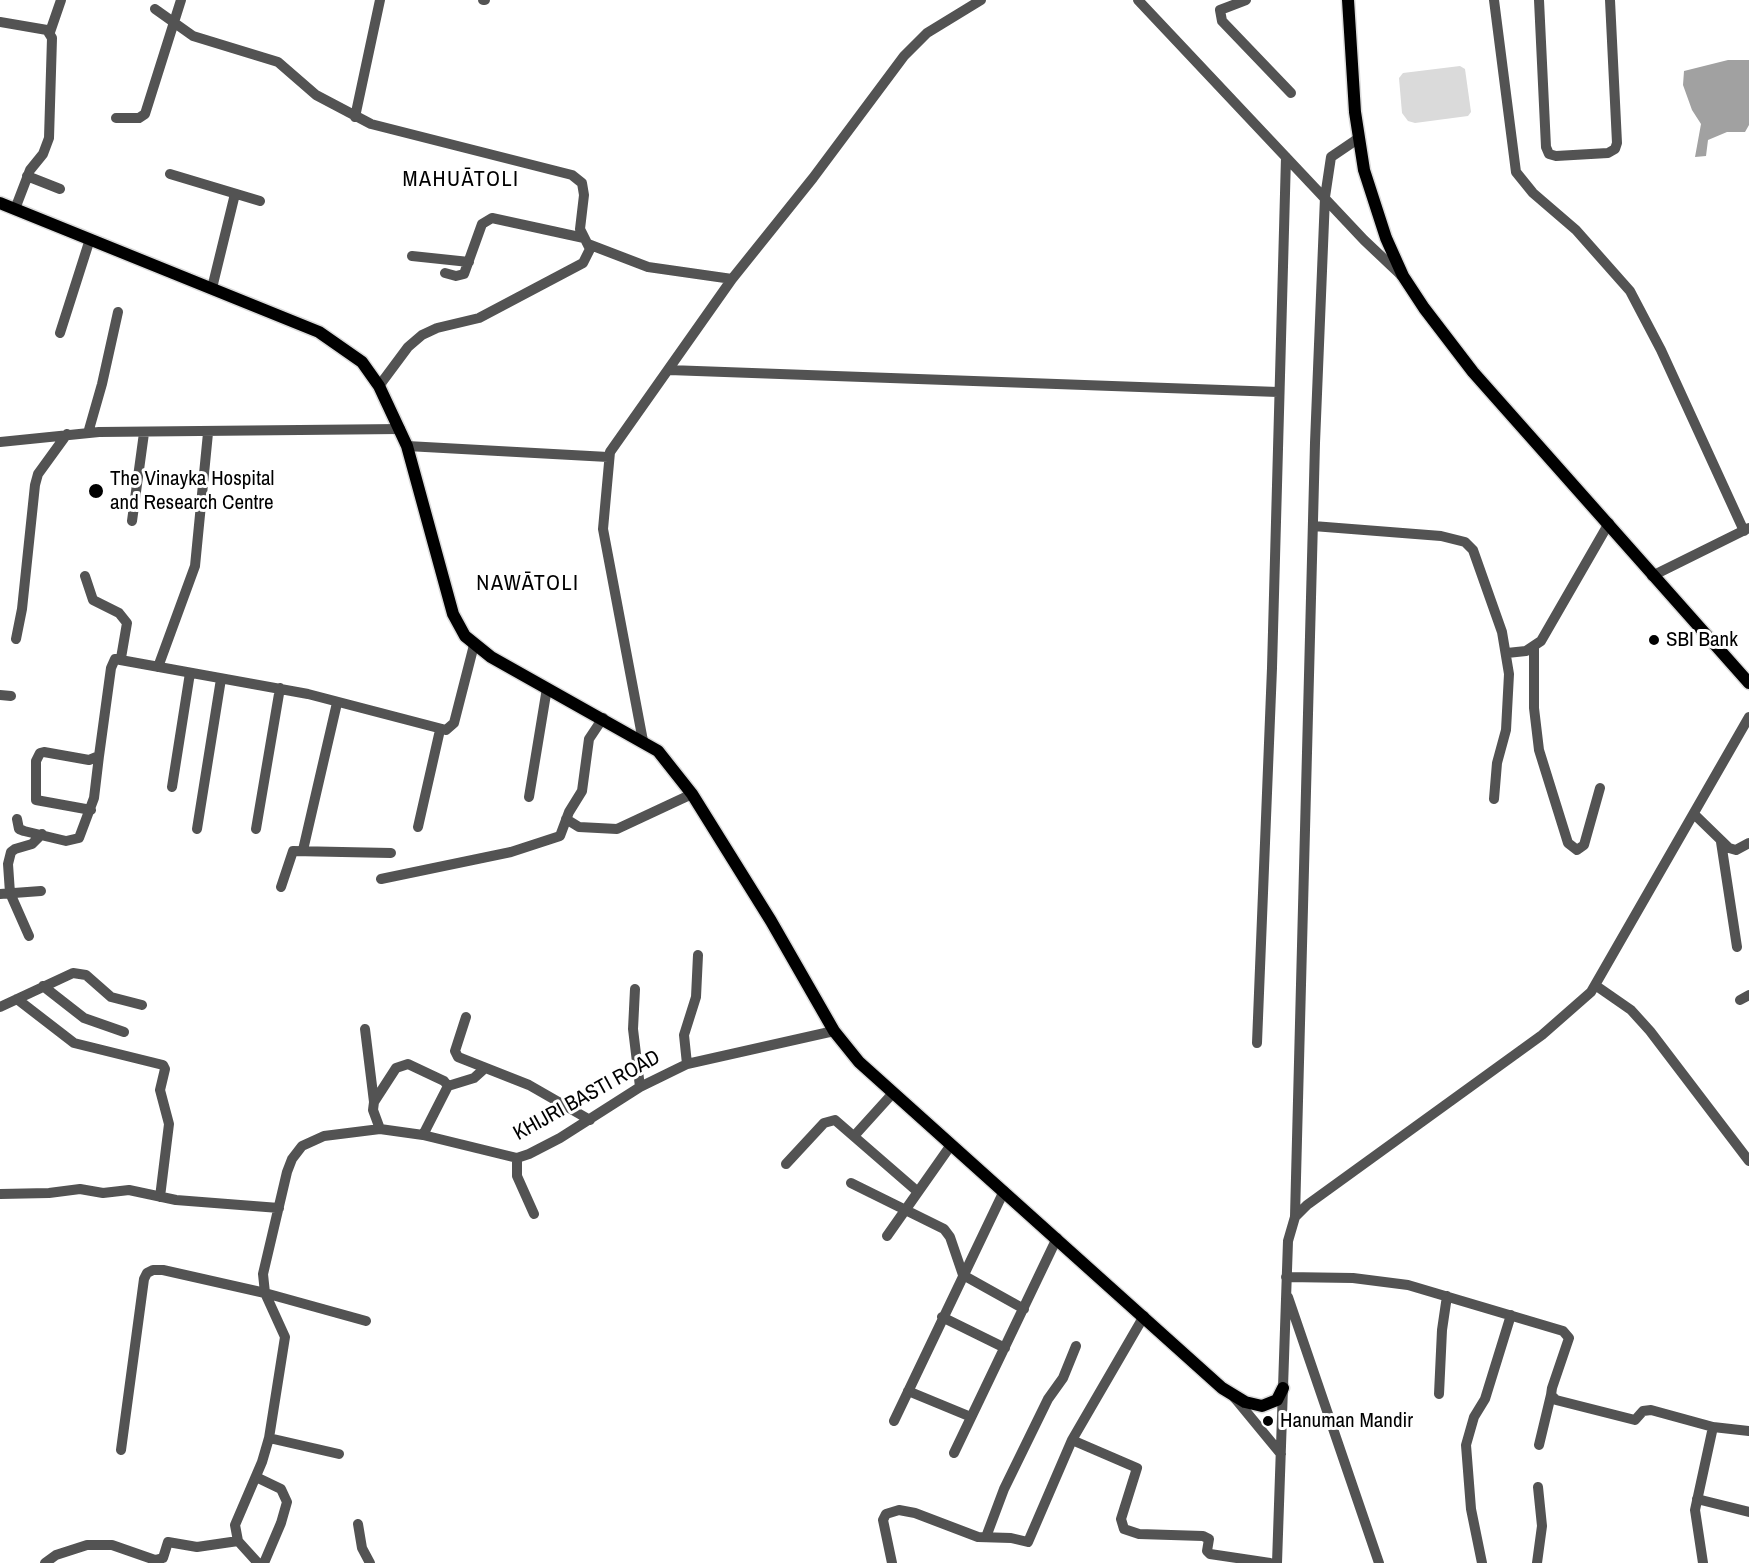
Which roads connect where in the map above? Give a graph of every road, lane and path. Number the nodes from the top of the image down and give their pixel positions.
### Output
1 (61, 0) edge
2 (182, 0) edge
3 (380, 0) edge
4 (981, 0) edge
5 (1138, 0) edge
6 (1246, 0) edge
7 (1348, 0) edge
8 (1494, 0) edge
9 (1539, 0) edge
10 (1610, 0) edge
11 (1228, 2) edge
12 (155, 9) dead end
13 (0, 22) edge
14 (174, 23) junction
15 (50, 32) junction
16 (1291, 93) dead end
17 (354, 117) junction
18 (116, 118) dead end
19 (1359, 138) junction
20 (1286, 157) junction
21 (170, 174) dead end
22 (27, 176) junction
23 (60, 189) dead end
24 (235, 194) junction
25 (1324, 197) junction
26 (260, 201) dead end
27 (0, 203) edge
28 (15, 209) junction
29 (90, 239) junction
30 (586, 241) junction
31 (412, 256) dead end
32 (469, 261) junction
33 (445, 273) dead end
34 (1403, 276) junction
35 (732, 279) junction
36 (212, 288) junction
37 (118, 312) dead end
38 (60, 333) dead end
39 (669, 370) junction
40 (379, 386) junction
41 (1278, 392) junction
42 (400, 429) junction
43 (88, 433) junction
44 (144, 433) junction
45 (208, 433) junction
46 (67, 434) junction
47 (0, 442) edge
48 (406, 446) junction
49 (608, 457) junction
50 (132, 521) dead end
51 (1609, 524) junction
52 (1313, 526) junction
53 (1747, 530) edge
54 (85, 576) dead end
55 (1652, 576) junction
56 (16, 639) dead end
57 (474, 645) junction
58 (1534, 648) junction
59 (1507, 653) junction
60 (121, 658) junction
61 (158, 667) junction
62 (190, 673) junction
63 (221, 679) junction
64 (1749, 683) edge
65 (280, 688) junction
66 (548, 688) junction
67 (337, 703) junction
68 (1749, 717) edge
69 (603, 718) junction
70 (440, 730) junction
71 (643, 741) junction
72 (99, 756) junction
73 (172, 787) dead end
74 (1600, 788) dead end
75 (692, 794) junction
76 (530, 797) dead end
77 (1494, 799) dead end
78 (91, 810) junction
79 (1694, 814) junction
80 (17, 819) dead end
81 (566, 819) junction
82 (418, 827) dead end
83 (197, 829) dead end
84 (256, 829) dead end
85 (42, 834) junction
86 (1721, 842) junction
87 (1749, 843) edge
88 (303, 850) junction
89 (391, 853) dead end
90 (381, 879) dead end
91 (280, 887) dead end
92 (40, 891) dead end
93 (5, 893) edge
94 (29, 936) dead end
95 (1737, 947) dead end
96 (698, 955) dead end
97 (1595, 985) junction
98 (43, 986) junction
99 (635, 989) dead end
100 (17, 999) junction
101 (142, 1005) dead end
102 (0, 1007) edge
103 (466, 1017) dead end
104 (365, 1029) dead end
105 (834, 1031) junction
106 (124, 1032) dead end
107 (1257, 1043) dead end
108 (687, 1064) junction
109 (484, 1069) junction
110 (448, 1086) junction
111 (640, 1087) junction
112 (893, 1093) junction
113 (374, 1102) junction
114 (590, 1120) junction
115 (380, 1129) junction
116 (423, 1135) junction
117 (855, 1136) junction
118 (951, 1145) junction
119 (517, 1158) junction
120 (1749, 1161) edge
121 (786, 1164) dead end
122 (851, 1182) dead end
123 (1004, 1191) junction
124 (918, 1192) junction
125 (0, 1194) edge
126 (160, 1197) junction
127 (279, 1208) junction
128 (906, 1210) junction
129 (534, 1214) dead end
130 (1295, 1217) junction
131 (887, 1236) dead end
132 (1057, 1238) junction
133 (963, 1275) junction
134 (1286, 1277) junction
135 (1286, 1292) junction
136 (265, 1293) junction
137 (1447, 1296) junction
138 (1023, 1309) junction
139 (1144, 1316) junction
140 (1511, 1316) junction
141 (942, 1317) junction
142 (366, 1321) dead end
143 (1076, 1346) dead end
144 (1005, 1348) junction
145 (1283, 1388) junction
146 (908, 1391) junction
147 (1439, 1394) dead end
148 (1551, 1395) junction
149 (1234, 1396) junction
150 (971, 1418) junction
151 (894, 1420) dead end
152 (1713, 1427) junction
153 (1749, 1431) edge
154 (269, 1438) junction
155 (1072, 1440) junction
156 (1539, 1445) dead end
157 (121, 1450) dead end
158 (954, 1453) dead end
159 (339, 1454) dead end
160 (1281, 1454) junction
161 (256, 1477) junction
162 (1538, 1487) dead end
163 (1697, 1499) junction
164 (1749, 1512) edge
165 (358, 1524) dead end
166 (986, 1537) junction
167 (238, 1541) junction
168 (45, 1563) edge
169 (258, 1563) edge
170 (264, 1563) edge
171 (370, 1563) edge
172 (892, 1563) edge
173 (1270, 1563) edge
174 (1277, 1563) edge
175 (1379, 1563) edge
176 (1482, 1563) edge
177 (1538, 1563) edge
178 (1703, 1563) edge

1 - 15 street
2 - 14 street
3 - 17 street
4 - 35 street
5 - 20 street
6 - 11 street
7 - 19 main road
8 - 53 street
9 - 10 street
11 - 16 street
12 - 14 street
13 - 15 street
14 - 17 street
14 - 18 street
15 - 22 street
17 - 30 street
19 - 25 street
19 - 34 main road
20 - 25 street
20 - 41 street
21 - 24 street
22 - 23 street
22 - 28 street
24 - 26 street
24 - 36 street
25 - 34 street
25 - 52 street
27 - 28 main road
28 - 29 main road
29 - 36 main road
29 - 38 street
30 - 32 street
30 - 35 street
30 - 40 street
31 - 32 street
32 - 33 street
34 - 51 main road
35 - 39 street
36 - 40 main road
37 - 43 street
39 - 41 street
39 - 49 street
40 - 42 main road
41 - 107 street
42 - 45 street
42 - 48 main road
43 - 44 street
43 - 46 street
44 - 45 street
44 - 50 street
45 - 61 street
46 - 47 street
46 - 56 street
48 - 49 street
48 - 57 main road
49 - 71 street
51 - 55 main road
51 - 58 street
52 - 59 street
52 - 130 street
53 - 55 street
54 - 60 street
55 - 64 main road
57 - 66 main road
57 - 70 street
58 - 59 street
58 - 74 street
59 - 77 street
60 - 61 street
60 - 72 street
61 - 62 street
62 - 63 street
62 - 73 street
63 - 65 street
63 - 83 street
65 - 67 street
65 - 84 street
66 - 69 main road
66 - 76 street
67 - 70 street
67 - 88 street
68 - 79 street
69 - 71 main road
69 - 81 street
70 - 82 street
71 - 75 main road
72 - 78 street
72 - 78 street
75 - 81 street
75 - 105 main road
78 - 85 street
79 - 86 street
79 - 97 street
80 - 85 street
81 - 90 street
85 - 93 street
86 - 87 street
86 - 95 street
88 - 89 street
88 - 91 street
92 - 93 street
93 - 94 street
96 - 108 street
97 - 120 street
97 - 130 street
98 - 100 street
98 - 101 street
98 - 106 street
99 - 111 street
100 - 102 street
100 - 126 street
103 - 109 street
104 - 113 street
105 - 108 street, KHIJRI BASTI ROAD
105 - 112 main road
108 - 111 street, KHIJRI BASTI ROAD
109 - 110 street
109 - 114 street
110 - 113 street
110 - 116 street
111 - 114 street, KHIJRI BASTI ROAD
112 - 117 street
112 - 118 main road
113 - 115 street
114 - 119 street, KHIJRI BASTI ROAD
115 - 116 street, KHIJRI BASTI ROAD
115 - 127 street, KHIJRI BASTI ROAD
116 - 119 street, KHIJRI BASTI ROAD
117 - 121 street
117 - 124 street
118 - 123 main road
118 - 124 street
119 - 129 street
122 - 128 street
123 - 132 main road
123 - 133 street
124 - 128 street
125 - 126 street
126 - 127 street
127 - 136 street, KHIJRI BASTI ROAD
128 - 131 street
128 - 133 street
130 - 134 street
132 - 138 street
132 - 139 main road
133 - 138 street
133 - 141 street
134 - 135 street
134 - 137 street
135 - 145 street
135 - 175 street
136 - 142 street
136 - 154 street, KHIJRI BASTI ROAD
136 - 157 street
137 - 140 street
137 - 147 street
138 - 144 street
139 - 149 main road
139 - 155 street
140 - 148 street
140 - 176 street
141 - 144 street
141 - 146 street
143 - 166 street
144 - 150 street
145 - 149 main road
145 - 160 street
146 - 150 street
146 - 151 street
148 - 152 street
148 - 156 street
149 - 160 street
150 - 158 street
152 - 153 street
152 - 163 street
154 - 159 street
154 - 161 street, KHIJRI BASTI ROAD
155 - 166 street
155 - 173 street
160 - 174 street
161 - 167 street, KHIJRI BASTI ROAD
161 - 170 street
162 - 177 street
163 - 164 street
163 - 178 street
165 - 171 street
166 - 172 street
167 - 168 street
167 - 169 street

